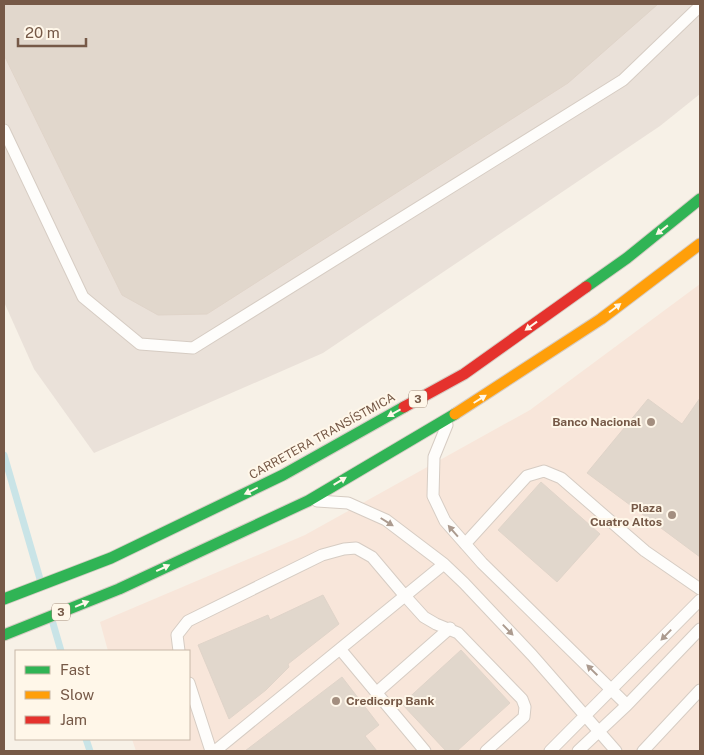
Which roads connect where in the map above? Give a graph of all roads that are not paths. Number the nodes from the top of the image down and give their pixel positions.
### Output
1 (700, 6) edge
2 (4, 130) edge
3 (700, 200) edge
4 (700, 244) edge
5 (450, 416) junction
6 (308, 500) junction
7 (465, 544) junction
8 (444, 564) junction
9 (700, 590) edge
10 (404, 596) junction
11 (4, 599) edge
12 (700, 600) edge
13 (450, 628) junction
14 (700, 628) edge
15 (4, 635) edge
16 (340, 649) junction
17 (179, 650) edge
18 (190, 686) edge
19 (611, 689) junction
20 (700, 690) edge
21 (376, 693) junction
22 (627, 705) junction
23 (585, 715) junction
24 (599, 731) junction
25 (211, 751) edge
26 (215, 751) edge
27 (425, 751) edge
28 (486, 751) edge
29 (550, 751) edge
30 (578, 751) edge
31 (616, 751) edge
32 (643, 751) edge

1 - 2 lane
3 -> 11 main road, CARRETERA TRANSÍSTMICA / 3
5 -> 4 main road, 3
6 -> 5 main road, 3
7 -> 5 lane
6 -> 8 lane
15 -> 6 main road, 3
7 - 9 lane
19 -> 7 lane
8 - 10 lane
8 -> 23 lane
10 - 13 lane
10 - 16 lane
10 - 17 lane
12 -> 19 lane
13 - 21 lane
13 - 28 lane
14 - 22 lane
16 - 21 lane
16 - 26 lane
18 - 25 lane
19 - 22 lane
19 - 23 lane
20 - 32 lane
21 - 27 lane
22 - 24 lane
23 - 24 lane
23 - 29 lane
24 - 30 lane
24 - 31 lane

